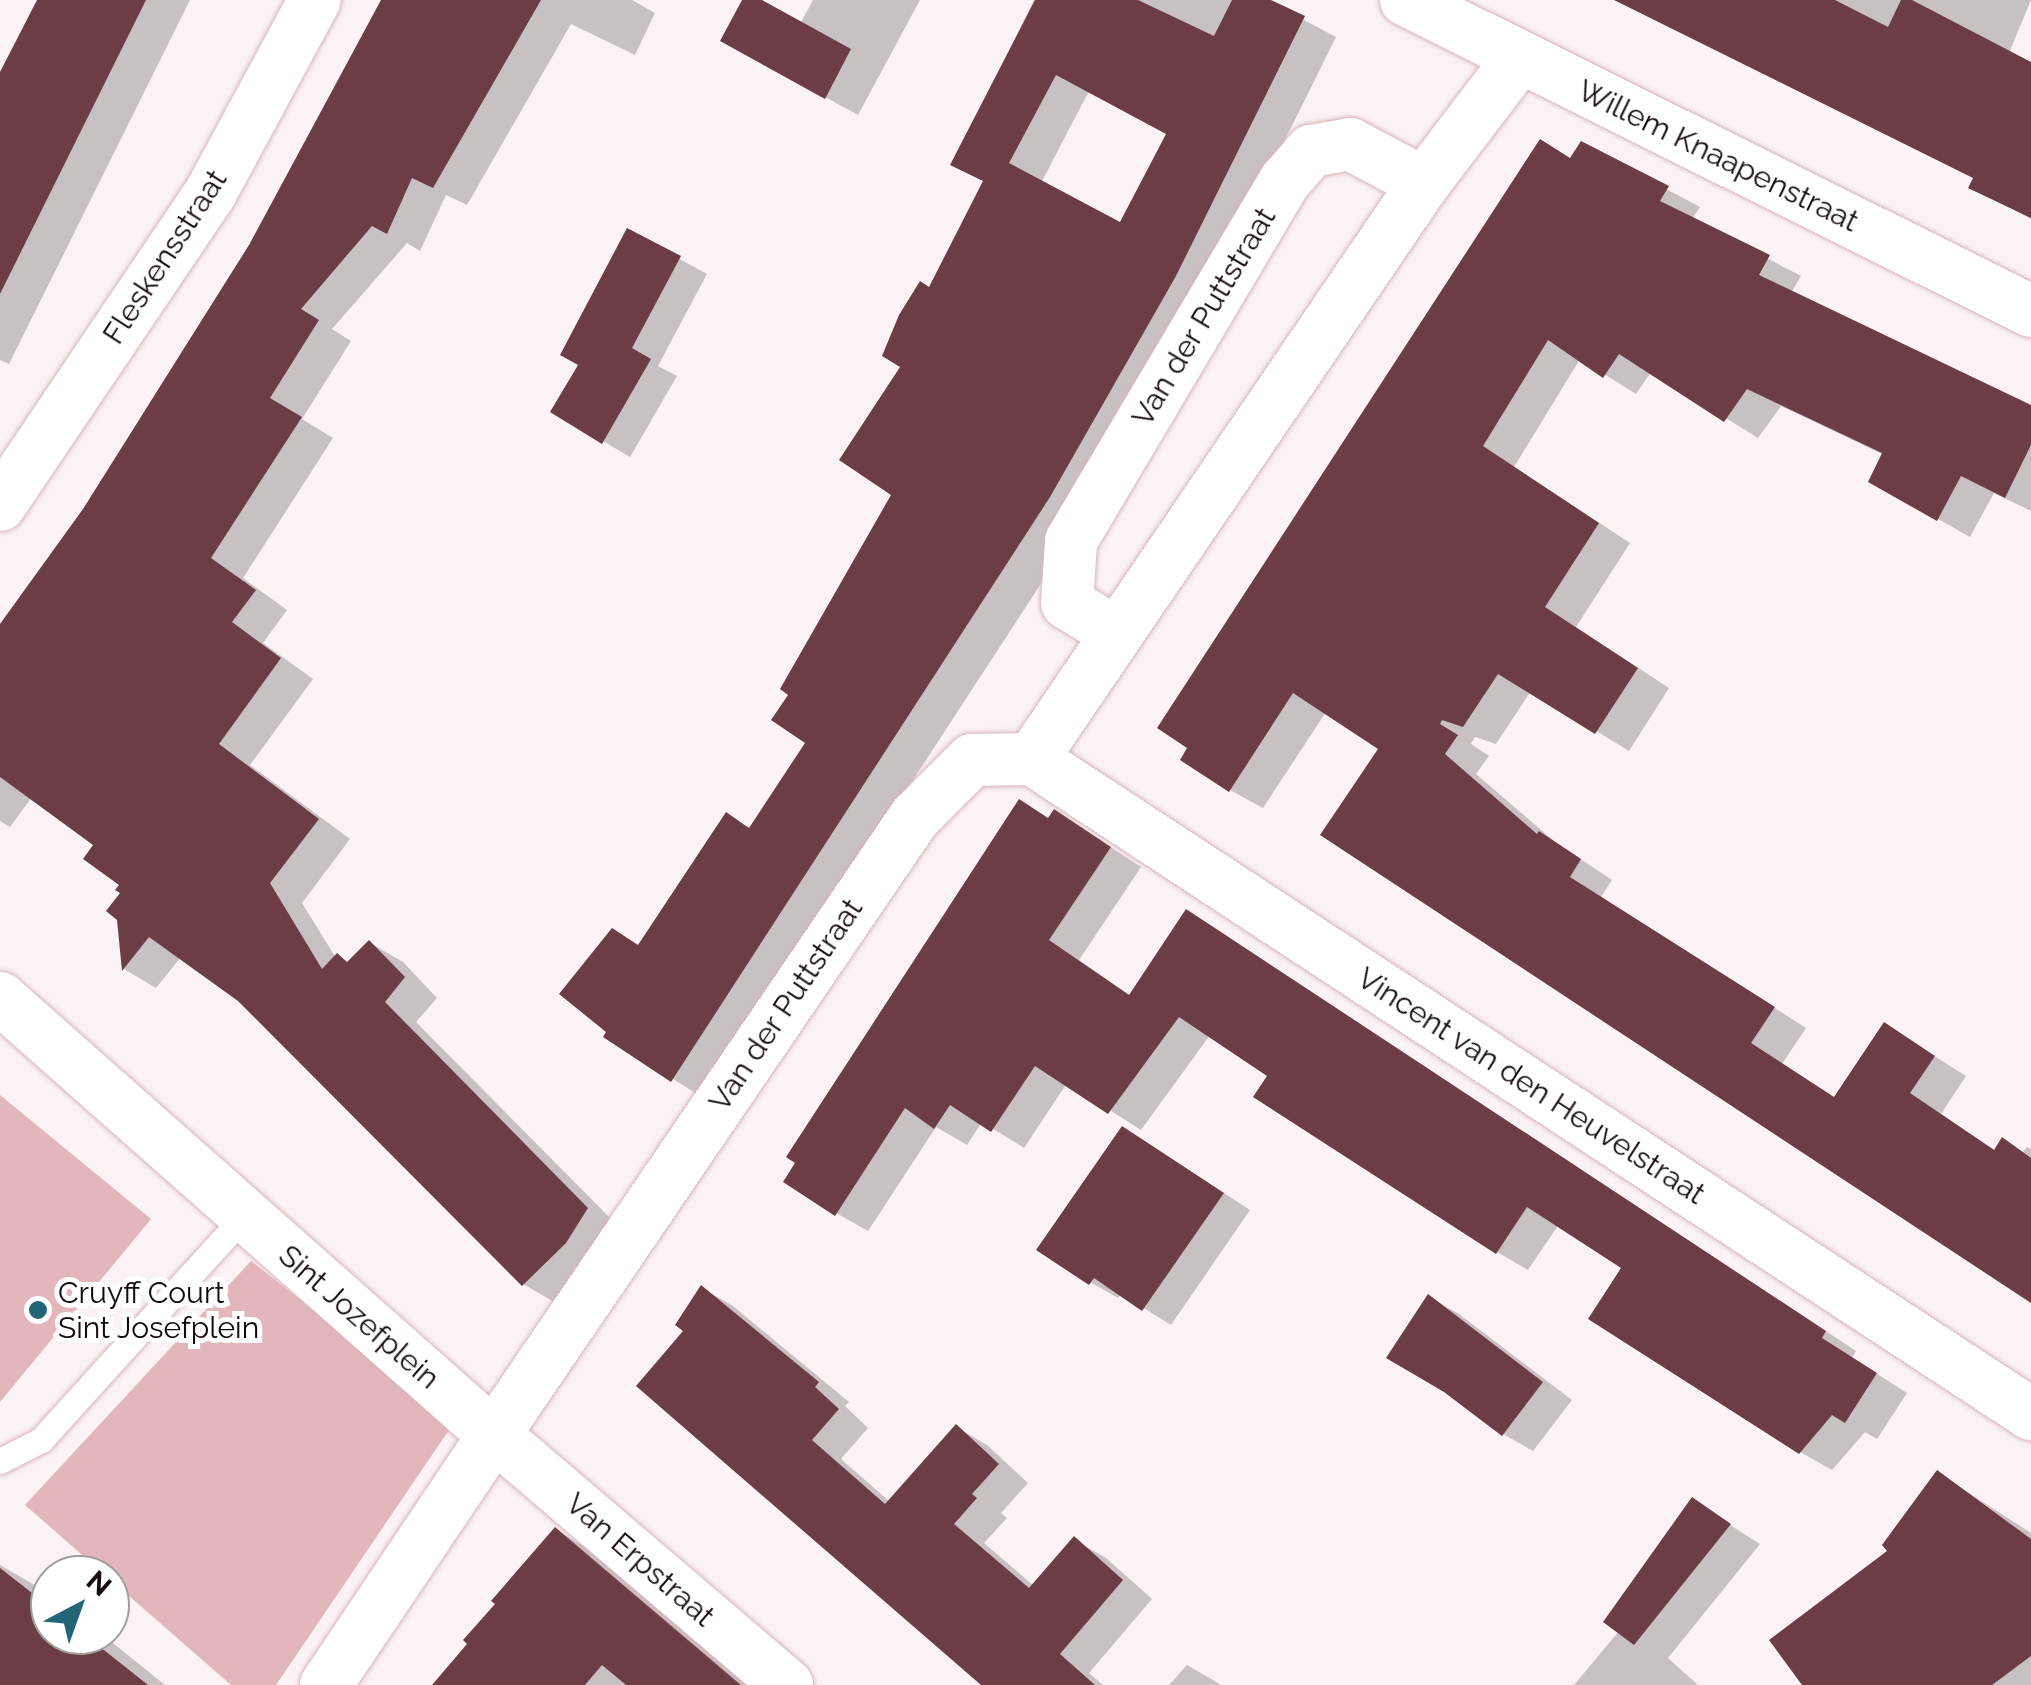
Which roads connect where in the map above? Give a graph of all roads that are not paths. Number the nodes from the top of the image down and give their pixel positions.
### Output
1 (315, 0) edge
2 (1406, 0) edge
3 (1520, 57) junction
4 (1424, 183) junction
5 (2031, 311) edge
6 (6, 482) edge
7 (1116, 633) junction
8 (1032, 759) junction
9 (0, 998) edge
10 (243, 1216) junction
11 (2031, 1414) edge
12 (494, 1435) junction
13 (0, 1461) edge
14 (326, 1685) edge
15 (787, 1685) edge

1 - 6 street, Fleskensstraat
2 - 3 street, Willem Knaapenstraat
3 - 4 street
3 - 5 street, Willem Knaapenstraat
4 - 7 street
4 - 7 street, Van der Puttstraat
7 - 8 street
8 - 11 street, Vincent van den Heuvelstraat
8 - 12 street, Van der Puttstraat
9 - 10 street, Sint Jozefplein
10 - 12 street, Sint Jozefplein
10 - 13 lane
12 - 14 street
12 - 15 street, Van Erpstraat

